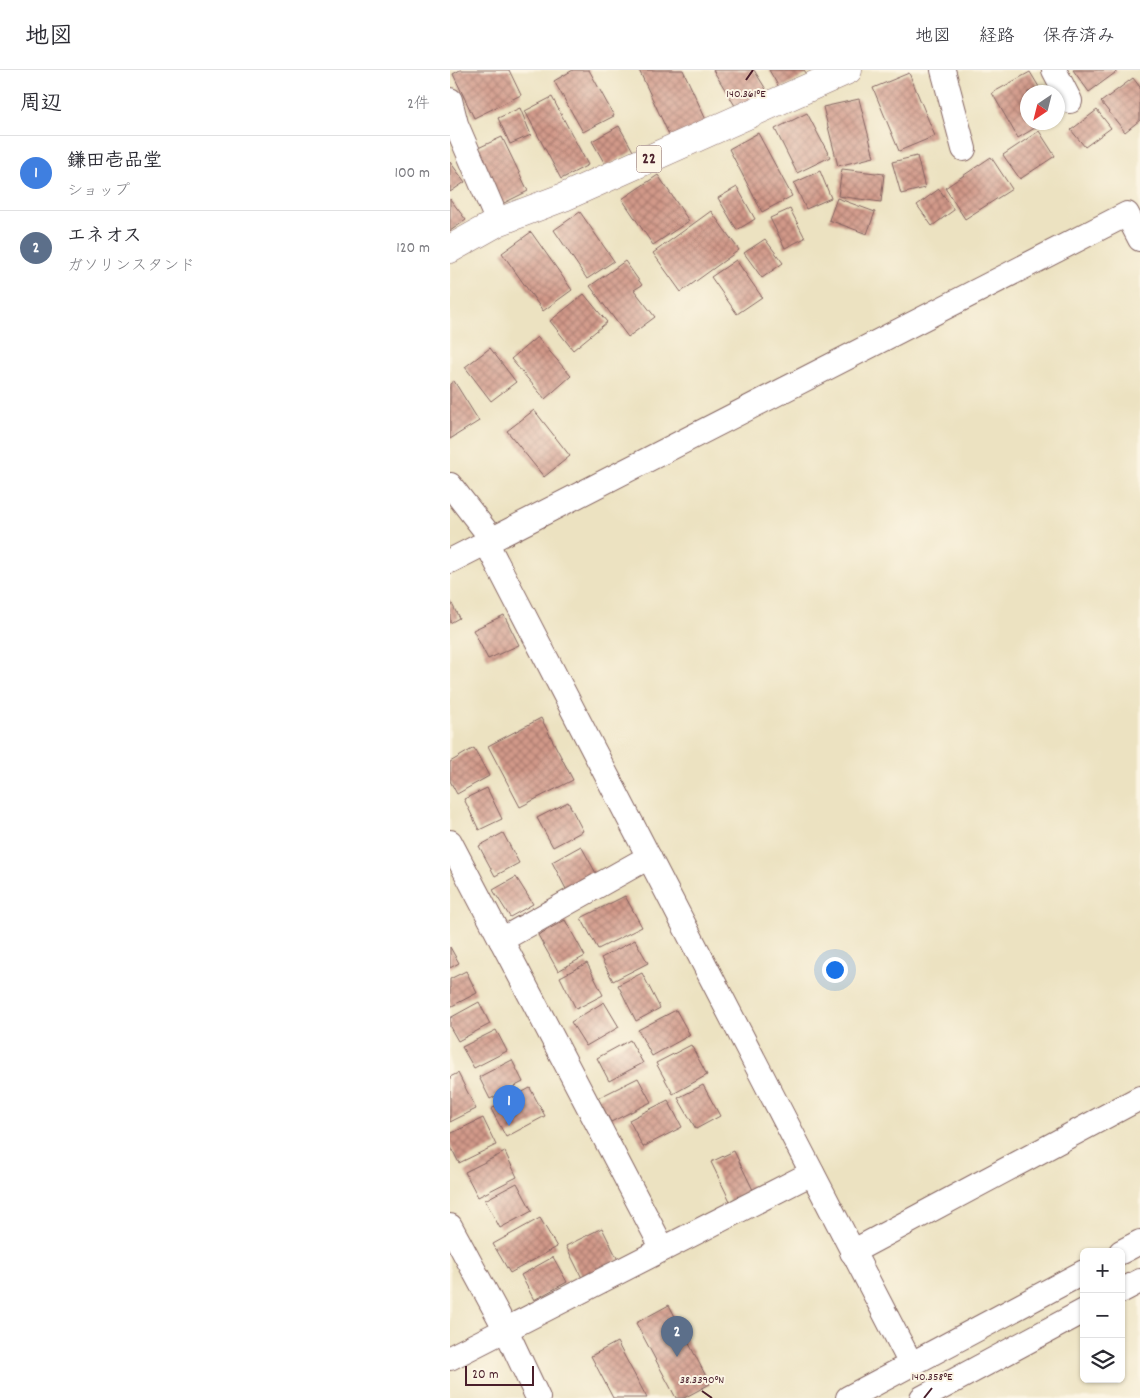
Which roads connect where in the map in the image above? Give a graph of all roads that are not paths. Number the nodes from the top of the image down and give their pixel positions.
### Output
1 (848, 70) edge
2 (943, 70) edge
3 (1054, 70) edge
4 (450, 100) edge
5 (1070, 101) dead end
6 (964, 149) dead end
7 (498, 222) junction
8 (1140, 239) edge
9 (450, 249) edge
10 (450, 485) edge
11 (489, 541) junction
12 (450, 562) edge
13 (450, 842) edge
14 (649, 856) junction
15 (501, 940) junction
16 (1140, 1098) edge
17 (812, 1173) junction
18 (450, 1226) edge
19 (1140, 1242) edge
20 (663, 1249) junction
21 (1125, 1250) edge
22 (852, 1252) junction
23 (1080, 1274) edge
24 (1140, 1281) edge
25 (1125, 1289) edge
26 (1080, 1313) edge
27 (504, 1328) junction
28 (450, 1358) edge
29 (911, 1364) junction
30 (935, 1395) edge
31 (538, 1398) edge
32 (848, 1398) edge

1 - 7 main road, 22
2 - 6 street
3 - 5 street
4 - 7 street
7 - 9 main road, 22
8 - 11 street
10 - 11 street
11 - 12 street
11 - 14 street
13 - 15 street
14 - 15 street
14 - 17 street
15 - 20 street
16 - 22 street
17 - 20 street
17 - 22 street
18 - 27 street
19 - 21 street
20 - 27 street
22 - 29 street
23 - 29 street
24 - 25 street
26 - 30 street
27 - 28 street
27 - 31 street
29 - 32 street

